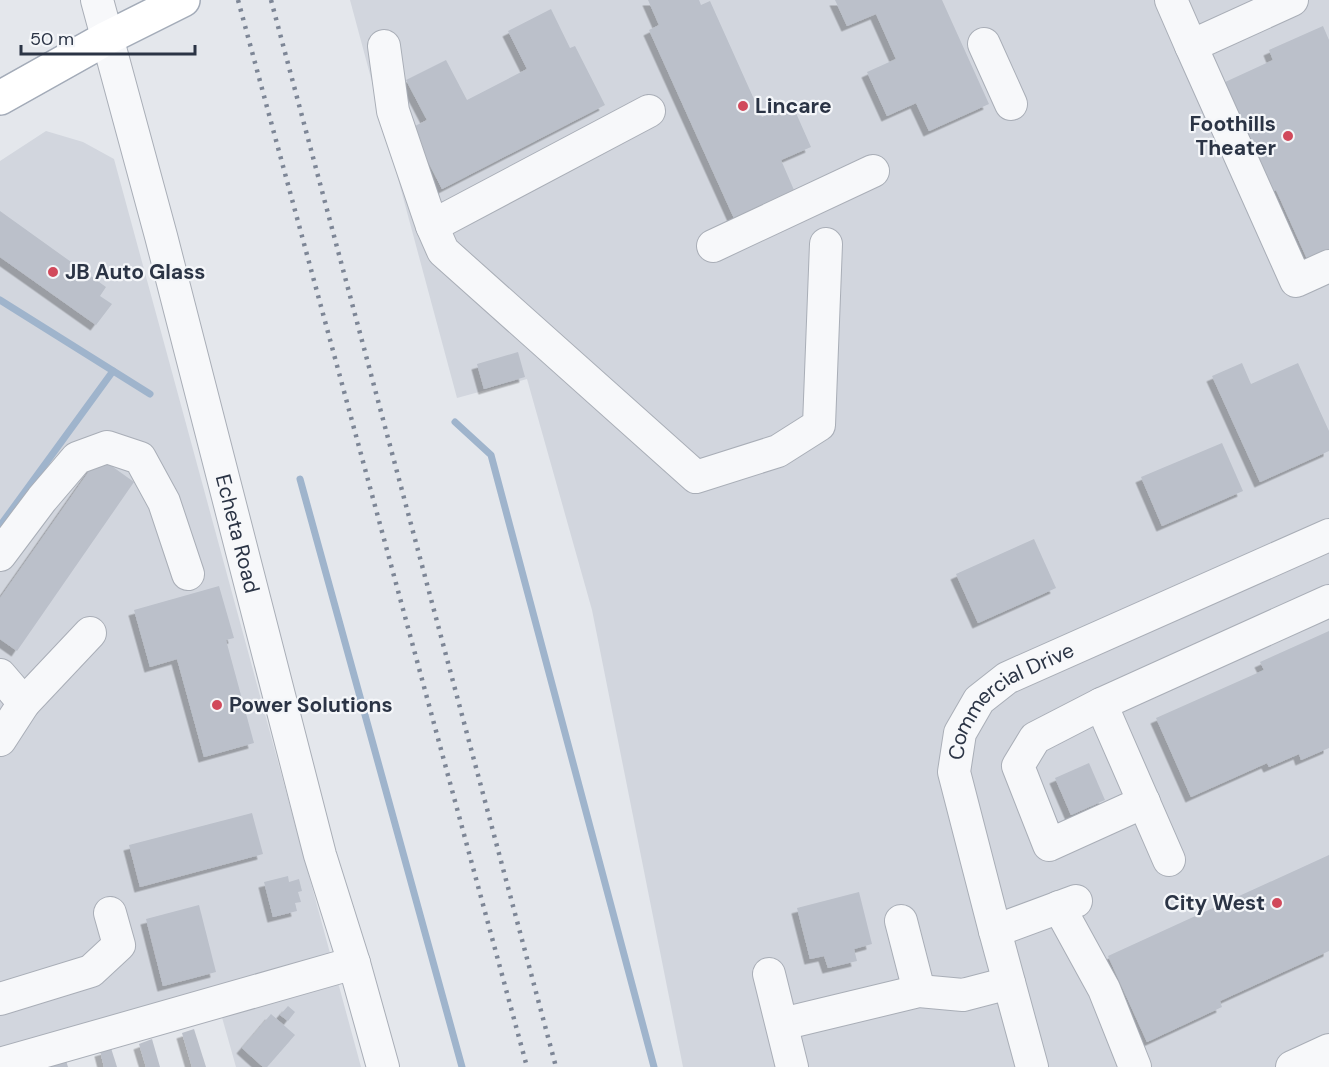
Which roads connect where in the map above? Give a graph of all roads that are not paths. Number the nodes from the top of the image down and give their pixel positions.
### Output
1 (97, 0) edge
2 (183, 0) edge
3 (1171, 0) edge
4 (1292, 0) edge
5 (107, 38) junction
6 (984, 44) dead end
7 (384, 46) dead end
8 (1191, 46) junction
9 (0, 98) edge
10 (1011, 104) dead end
11 (649, 111) dead end
12 (873, 171) dead end
13 (432, 226) junction
14 (826, 244) dead end
15 (713, 246) dead end
16 (1329, 266) edge
17 (1329, 535) edge
18 (0, 555) edge
19 (188, 574) dead end
20 (1329, 601) edge
21 (90, 633) dead end
22 (0, 675) edge
23 (24, 703) junction
24 (1101, 704) junction
25 (0, 740) edge
26 (1144, 802) junction
27 (1169, 860) dead end
28 (110, 913) dead end
29 (901, 921) dead end
30 (995, 931) junction
31 (354, 963) junction
32 (769, 974) dead end
33 (1009, 983) junction
34 (919, 991) junction
35 (0, 999) edge
36 (782, 1024) junction
37 (1329, 1050) edge
38 (1131, 1058) edge
39 (2, 1065) edge
40 (383, 1067) edge
41 (792, 1067) edge
42 (1032, 1067) edge
43 (1292, 1067) edge

1 - 5 street, Echeta Road
2 - 5 main road
3 - 8 street
4 - 8 street
5 - 9 main road
5 - 31 street, Echeta Road
6 - 10 street
7 - 13 street
8 - 16 street
11 - 13 street
12 - 15 street
13 - 14 street
17 - 30 street, Commercial Drive
18 - 19 street
20 - 24 street
21 - 23 street
22 - 23 street
23 - 25 street
24 - 26 street
24 - 26 street
26 - 27 street
28 - 35 street
29 - 34 street
30 - 33 street, Commercial Drive
30 - 38 street
31 - 39 street
31 - 40 street, Echeta Road
32 - 36 street
33 - 34 street
33 - 42 street, Commercial Drive
34 - 36 street
36 - 41 street
37 - 43 street

